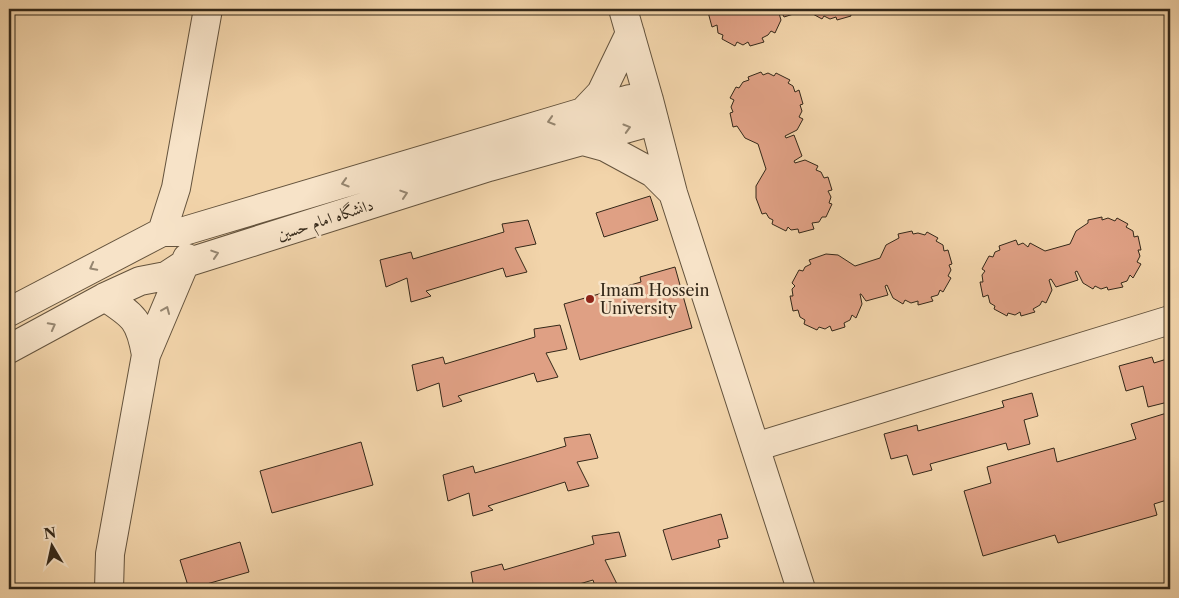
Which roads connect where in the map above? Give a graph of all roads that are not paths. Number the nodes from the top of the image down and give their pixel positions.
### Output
1 (208, 9) edge
2 (627, 21) edge
3 (652, 109) junction
4 (583, 112) junction
5 (583, 141) junction
6 (673, 194) junction
7 (172, 232) junction
8 (130, 248) junction
9 (186, 263) junction
10 (140, 281) junction
11 (105, 297) junction
12 (9, 312) edge
13 (1170, 320) edge
14 (9, 349) edge
15 (146, 355) junction
16 (755, 447) junction
17 (110, 589) edge
18 (800, 589) edge

1 - 7 lane
2 - 3 lane
2 - 4 lane
3 - 4 lane, دانشگاه امام حسین
5 -> 3 lane, دانشگاه امام حسین
3 - 6 lane
4 -> 7 lane, دانشگاه امام حسین
5 - 6 lane
9 -> 5 lane, دانشگاه امام حسین
6 - 16 lane
7 - 8 lane, دانشگاه امام حسین
7 - 9 lane
8 - 10 lane
8 -> 12 lane, دانشگاه امام حسین
9 - 10 lane, دانشگاه امام حسین
15 -> 9 lane
10 - 11 lane, دانشگاه امام حسین
14 -> 11 lane, دانشگاه امام حسین
11 - 15 lane
13 - 16 lane
15 - 17 lane
16 - 18 lane

